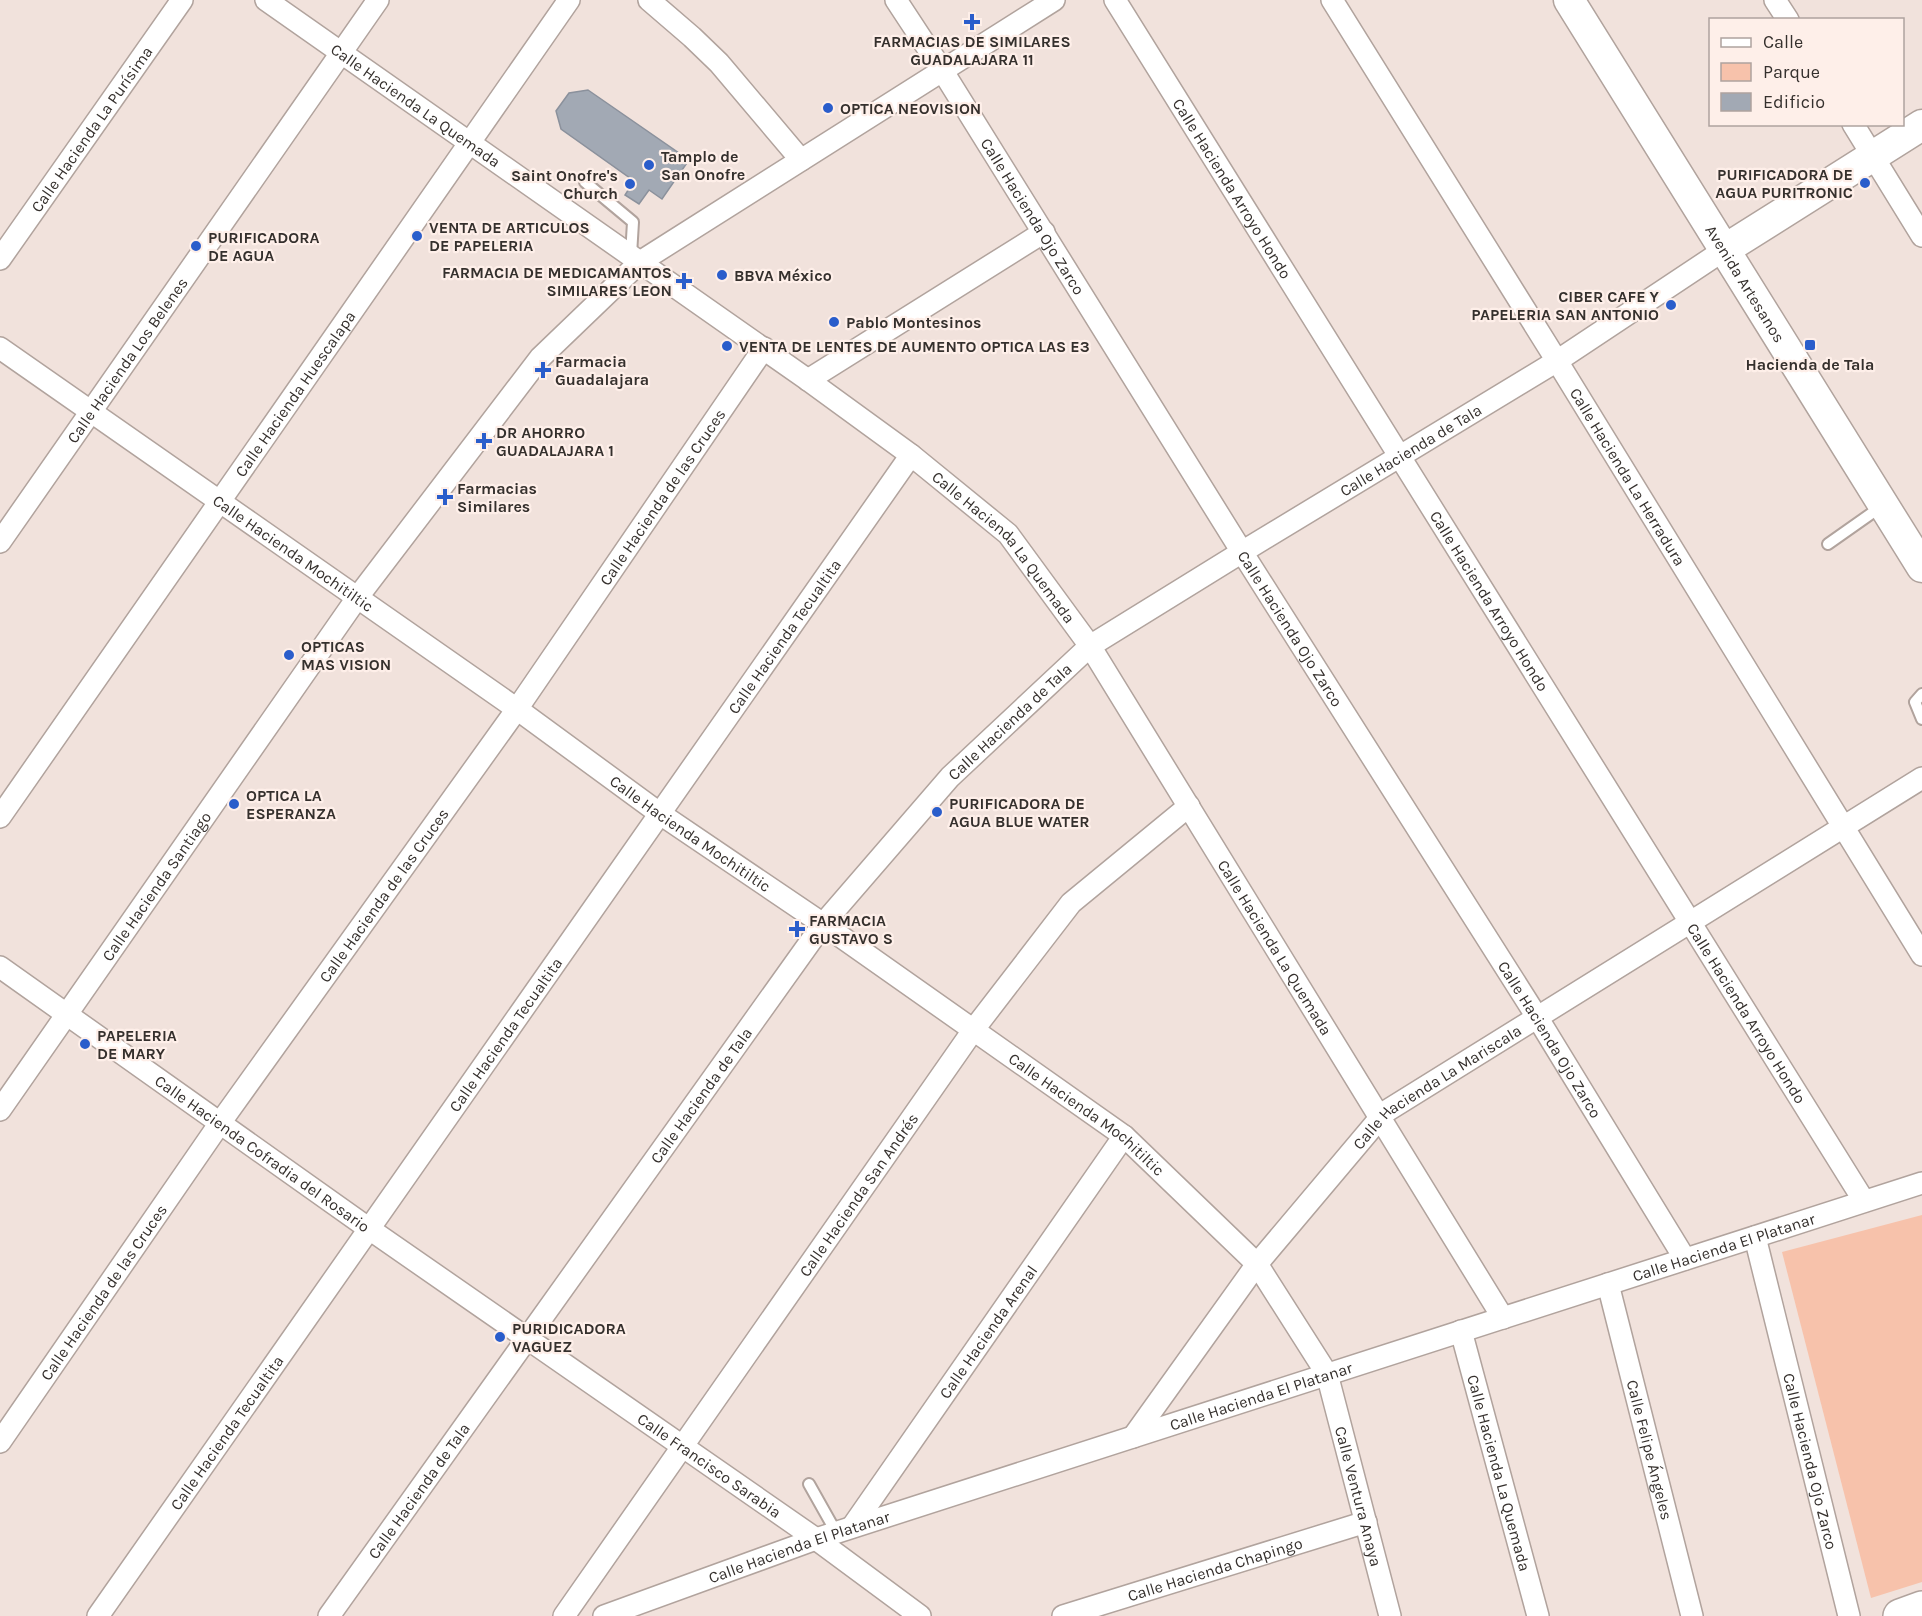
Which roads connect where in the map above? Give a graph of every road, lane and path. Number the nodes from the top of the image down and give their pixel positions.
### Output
1 (182, 0) edge
2 (266, 0) edge
3 (378, 0) edge
4 (569, 0) edge
5 (649, 0) edge
6 (896, 0) edge
7 (1054, 0) edge
8 (1115, 0) edge
9 (1332, 0) edge
10 (1569, 0) edge
11 (1776, 0) edge
12 (1787, 18) edge
13 (341, 53) junction
14 (942, 70) junction
15 (1922, 125) edge
16 (1853, 126) edge
17 (470, 143) junction
18 (1872, 156) junction
19 (801, 159) junction
20 (585, 182) dead end
21 (1044, 232) junction
22 (1922, 236) edge
23 (1724, 250) junction
24 (636, 258) junction
25 (0, 259) edge
26 (0, 348) edge
27 (764, 348) junction
28 (1557, 361) junction
29 (808, 380) junction
30 (92, 412) junction
31 (911, 455) junction
32 (1399, 458) junction
33 (220, 501) junction
34 (1884, 505) junction
35 (0, 542) edge
36 (1828, 543) dead end
37 (1242, 552) junction
38 (1922, 567) edge
39 (357, 598) junction
40 (1090, 646) junction
41 (1922, 694) edge
42 (517, 710) junction
43 (1922, 718) edge
44 (1922, 778) edge
45 (1189, 806) junction
46 (659, 813) junction
47 (0, 817) edge
48 (1842, 827) junction
49 (1691, 922) junction
50 (823, 924) junction
51 (1922, 955) edge
52 (0, 967) edge
53 (67, 1014) junction
54 (1537, 1017) junction
55 (974, 1029) junction
56 (0, 1110) edge
57 (1380, 1118) junction
58 (220, 1123) junction
59 (1124, 1136) junction
60 (1922, 1183) edge
61 (1864, 1201) junction
62 (368, 1228) junction
63 (1755, 1236) junction
64 (1685, 1259) junction
65 (1257, 1264) junction
66 (1608, 1284) junction
67 (1503, 1318) junction
68 (1461, 1331) junction
69 (528, 1338) junction
70 (1327, 1374) junction
71 (1133, 1437) junction
72 (0, 1442) edge
73 (682, 1447) junction
74 (809, 1484) dead end
75 (1366, 1522) junction
76 (834, 1532) junction
77 (1922, 1608) edge
78 (98, 1616) edge
79 (329, 1616) edge
80 (564, 1616) edge
81 (604, 1616) edge
82 (920, 1616) edge
83 (1063, 1616) edge
84 (1390, 1616) edge
85 (1538, 1616) edge
86 (1692, 1616) edge
87 (1849, 1616) edge
88 (1900, 1616) edge

1 - 25 street, Calle Hacienda La Purísima
2 - 13 street, Calle Hacienda La Quemada
3 - 13 street, Calle Hacienda Los Belenes
4 - 17 street, Calle Hacienda Huescalapa
5 - 19 street
6 - 14 street, Calle Hacienda Ojo Zarco
7 - 14 street, Calle Hacienda Santiago
8 - 32 street, Calle Hacienda Arroyo Hondo
9 - 28 street, Calle Hacienda La Herradura
10 - 23 main road, Avenida Artesanos
11 - 12 street
13 - 17 street, Calle Hacienda La Quemada
13 - 30 street, Calle Hacienda Los Belenes
14 - 19 street, Calle Hacienda Santiago
14 - 21 street, Calle Hacienda Ojo Zarco
15 - 18 main road, Calle Hacienda de Tala
16 - 18 street
17 - 24 street, Calle Hacienda La Quemada
17 - 33 street, Calle Hacienda Huescalapa
18 - 22 street
18 - 23 main road, Calle Hacienda de Tala
19 - 24 street, Calle Hacienda Santiago
20 - 24 lane
21 - 29 street
21 - 37 street, Calle Hacienda Ojo Zarco
23 - 28 street, Calle Hacienda de Tala
23 - 34 main road, Avenida Artesanos
24 - 27 street, Calle Hacienda La Quemada
24 - 39 street, Calle Hacienda Santiago
26 - 30 street, Calle Hacienda Mochitiltic
27 - 29 street, Calle Hacienda La Quemada
27 - 42 street, Calle Hacienda de las Cruces
28 - 32 street, Calle Hacienda de Tala
28 - 48 street, Calle Hacienda La Herradura
29 - 31 street, Calle Hacienda La Quemada
30 - 33 street, Calle Hacienda Mochitiltic
30 - 35 street, Calle Hacienda Los Belenes
31 - 40 street, Calle Hacienda La Quemada
31 - 46 street, Calle Hacienda Tecualtita
32 - 37 street, Calle Hacienda de Tala
32 - 49 street, Calle Hacienda Arroyo Hondo
33 - 39 street, Calle Hacienda Mochitiltic
33 - 47 street, Calle Hacienda Huescalapa
34 - 36 lane
34 - 38 main road, Avenida Artesanos
37 - 40 street, Calle Hacienda de Tala
37 - 54 street, Calle Hacienda Ojo Zarco
39 - 42 street, Calle Hacienda Mochitiltic
39 - 53 street, Calle Hacienda Santiago
40 - 45 street, Calle Hacienda La Quemada
40 - 50 street, Calle Hacienda de Tala
41 - 43 lane
42 - 46 street, Calle Hacienda Mochitiltic
42 - 58 street, Calle Hacienda de las Cruces
44 - 48 street, Calle Hacienda La Mariscala
45 - 55 street, Calle Hacienda San Andrés
45 - 57 street, Calle Hacienda La Quemada
46 - 50 street, Calle Hacienda Mochitiltic
46 - 62 street, Calle Hacienda Tecualtita
48 - 49 street, Calle Hacienda La Mariscala
48 - 51 street, Calle Hacienda La Herradura
49 - 54 street, Calle Hacienda La Mariscala
49 - 61 street, Calle Hacienda Arroyo Hondo
50 - 55 street, Calle Hacienda Mochitiltic
50 - 69 street, Calle Hacienda de Tala
52 - 53 street, Calle Hacienda Cofradia del Rosario
53 - 56 street, Calle Hacienda Santiago
53 - 58 street, Calle Hacienda Cofradia del Rosario
54 - 57 street, Calle Hacienda La Mariscala
54 - 64 street, Calle Hacienda Ojo Zarco
55 - 59 street, Calle Hacienda Mochitiltic
55 - 73 street, Calle Hacienda San Andrés
57 - 65 street, Calle Hacienda La Mariscala
57 - 67 street, Calle Hacienda La Quemada
58 - 62 street, Calle Hacienda Cofradia del Rosario
58 - 72 street, Calle Hacienda de las Cruces
59 - 65 street, Calle Hacienda Mochitiltic
59 - 76 street, Calle Hacienda Arenal
60 - 61 street, Calle Hacienda El Platanar
61 - 63 street, Calle Hacienda El Platanar
62 - 69 street, Calle Hacienda Cofradia del Rosario
62 - 78 street, Calle Hacienda Tecualtita
63 - 64 street, Calle Hacienda El Platanar
63 - 87 street, Calle Hacienda Ojo Zarco
64 - 66 street, Calle Hacienda El Platanar
65 - 70 street, Calle Hacienda Mochitiltic
65 - 71 street, Calle Hacienda La Mariscala
66 - 67 street, Calle Hacienda El Platanar
66 - 86 street, Calle Felipe Ángeles
67 - 68 street, Calle Hacienda El Platanar
68 - 70 street, Calle Hacienda El Platanar
68 - 85 street, Calle Hacienda La Quemada
69 - 73 street, Calle Francisco Sarabia
69 - 79 street, Calle Hacienda de Tala
70 - 71 street, Calle Hacienda El Platanar
70 - 75 street, Calle Ventura Anaya
71 - 76 street, Calle Hacienda El Platanar
73 - 76 street, Calle Francisco Sarabia
73 - 80 street, Calle Hacienda San Andrés
74 - 76 lane
75 - 83 street, Calle Hacienda Chapingo
75 - 84 street, Calle Ventura Anaya
76 - 81 street, Calle Hacienda El Platanar
76 - 82 street, Calle Francisco Sarabia
77 - 88 main road

